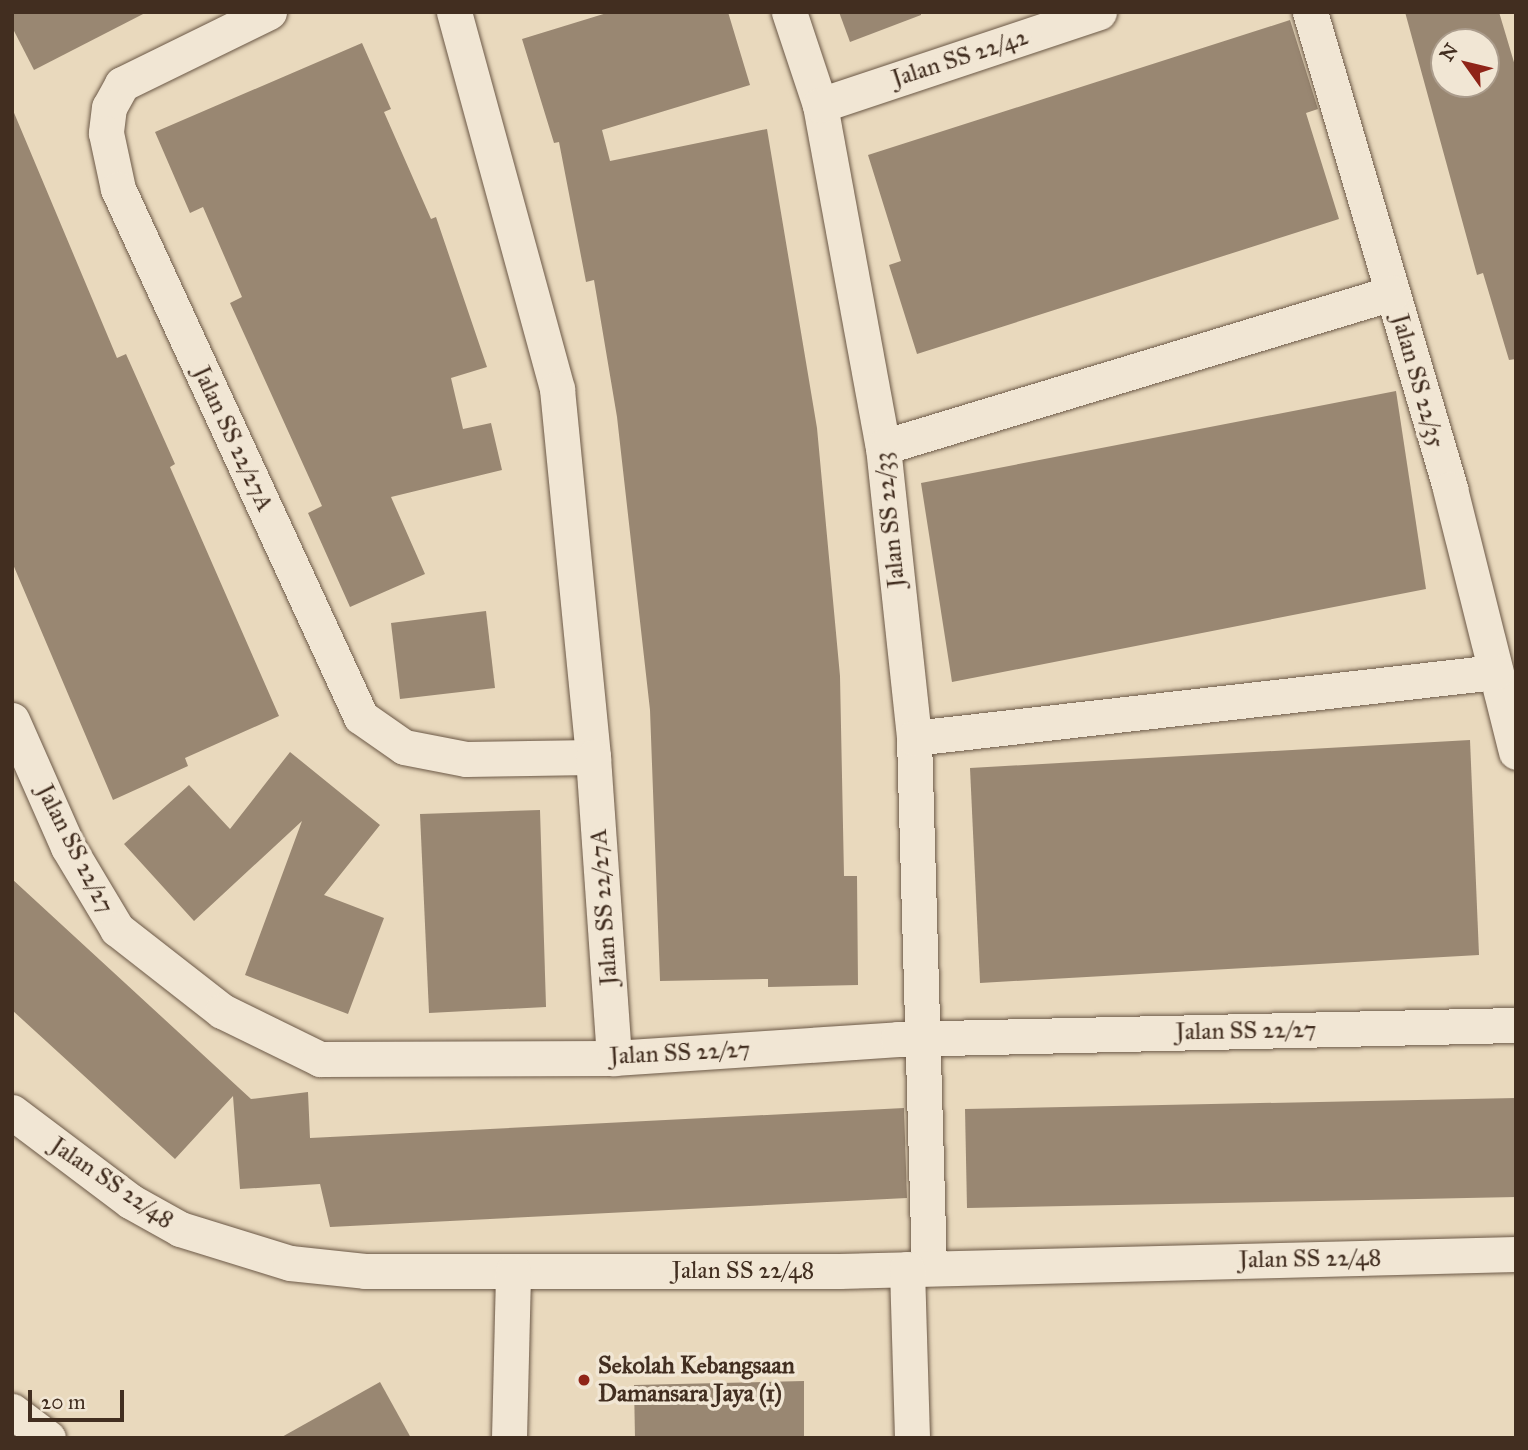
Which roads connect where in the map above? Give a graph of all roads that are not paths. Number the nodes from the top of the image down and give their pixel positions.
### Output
1 (269, 12) edge
2 (454, 12) edge
3 (789, 12) edge
4 (1099, 12) edge
5 (1310, 12) edge
6 (820, 104) junction
7 (1392, 293) junction
8 (883, 447) junction
9 (1495, 671) junction
10 (12, 720) edge
11 (914, 738) junction
12 (1516, 752) edge
13 (593, 757) junction
14 (1516, 1025) edge
15 (926, 1038) junction
16 (614, 1058) junction
17 (12, 1112) edge
18 (1516, 1254) edge
19 (918, 1268) junction
20 (513, 1272) junction
21 (12, 1411) edge
22 (48, 1438) edge
23 (509, 1438) edge
24 (912, 1438) edge

1 - 13 street, Jalan SS 22/27A
2 - 13 street, Jalan SS 22/27A
3 - 6 street, Jalan SS 22/33
4 - 6 street, Jalan SS 22/42
5 - 7 street, Jalan SS 22/35
6 - 8 street, Jalan SS 22/33
7 - 8 street
7 - 9 street, Jalan SS 22/35
8 - 11 street, Jalan SS 22/33
9 - 11 street
9 - 12 street, Jalan SS 22/35
10 - 16 street, Jalan SS 22/27
11 - 15 street, Jalan SS 22/33
13 - 16 street, Jalan SS 22/27A
14 - 15 street, Jalan SS 22/27
15 - 16 street, Jalan SS 22/27
15 - 19 street, Jalan SS 22/33
17 - 20 street, Jalan SS 22/48
18 - 19 street, Jalan SS 22/48
19 - 20 street, Jalan SS 22/48
19 - 24 street, Jalan SS 22/33
20 - 23 street
21 - 22 street

